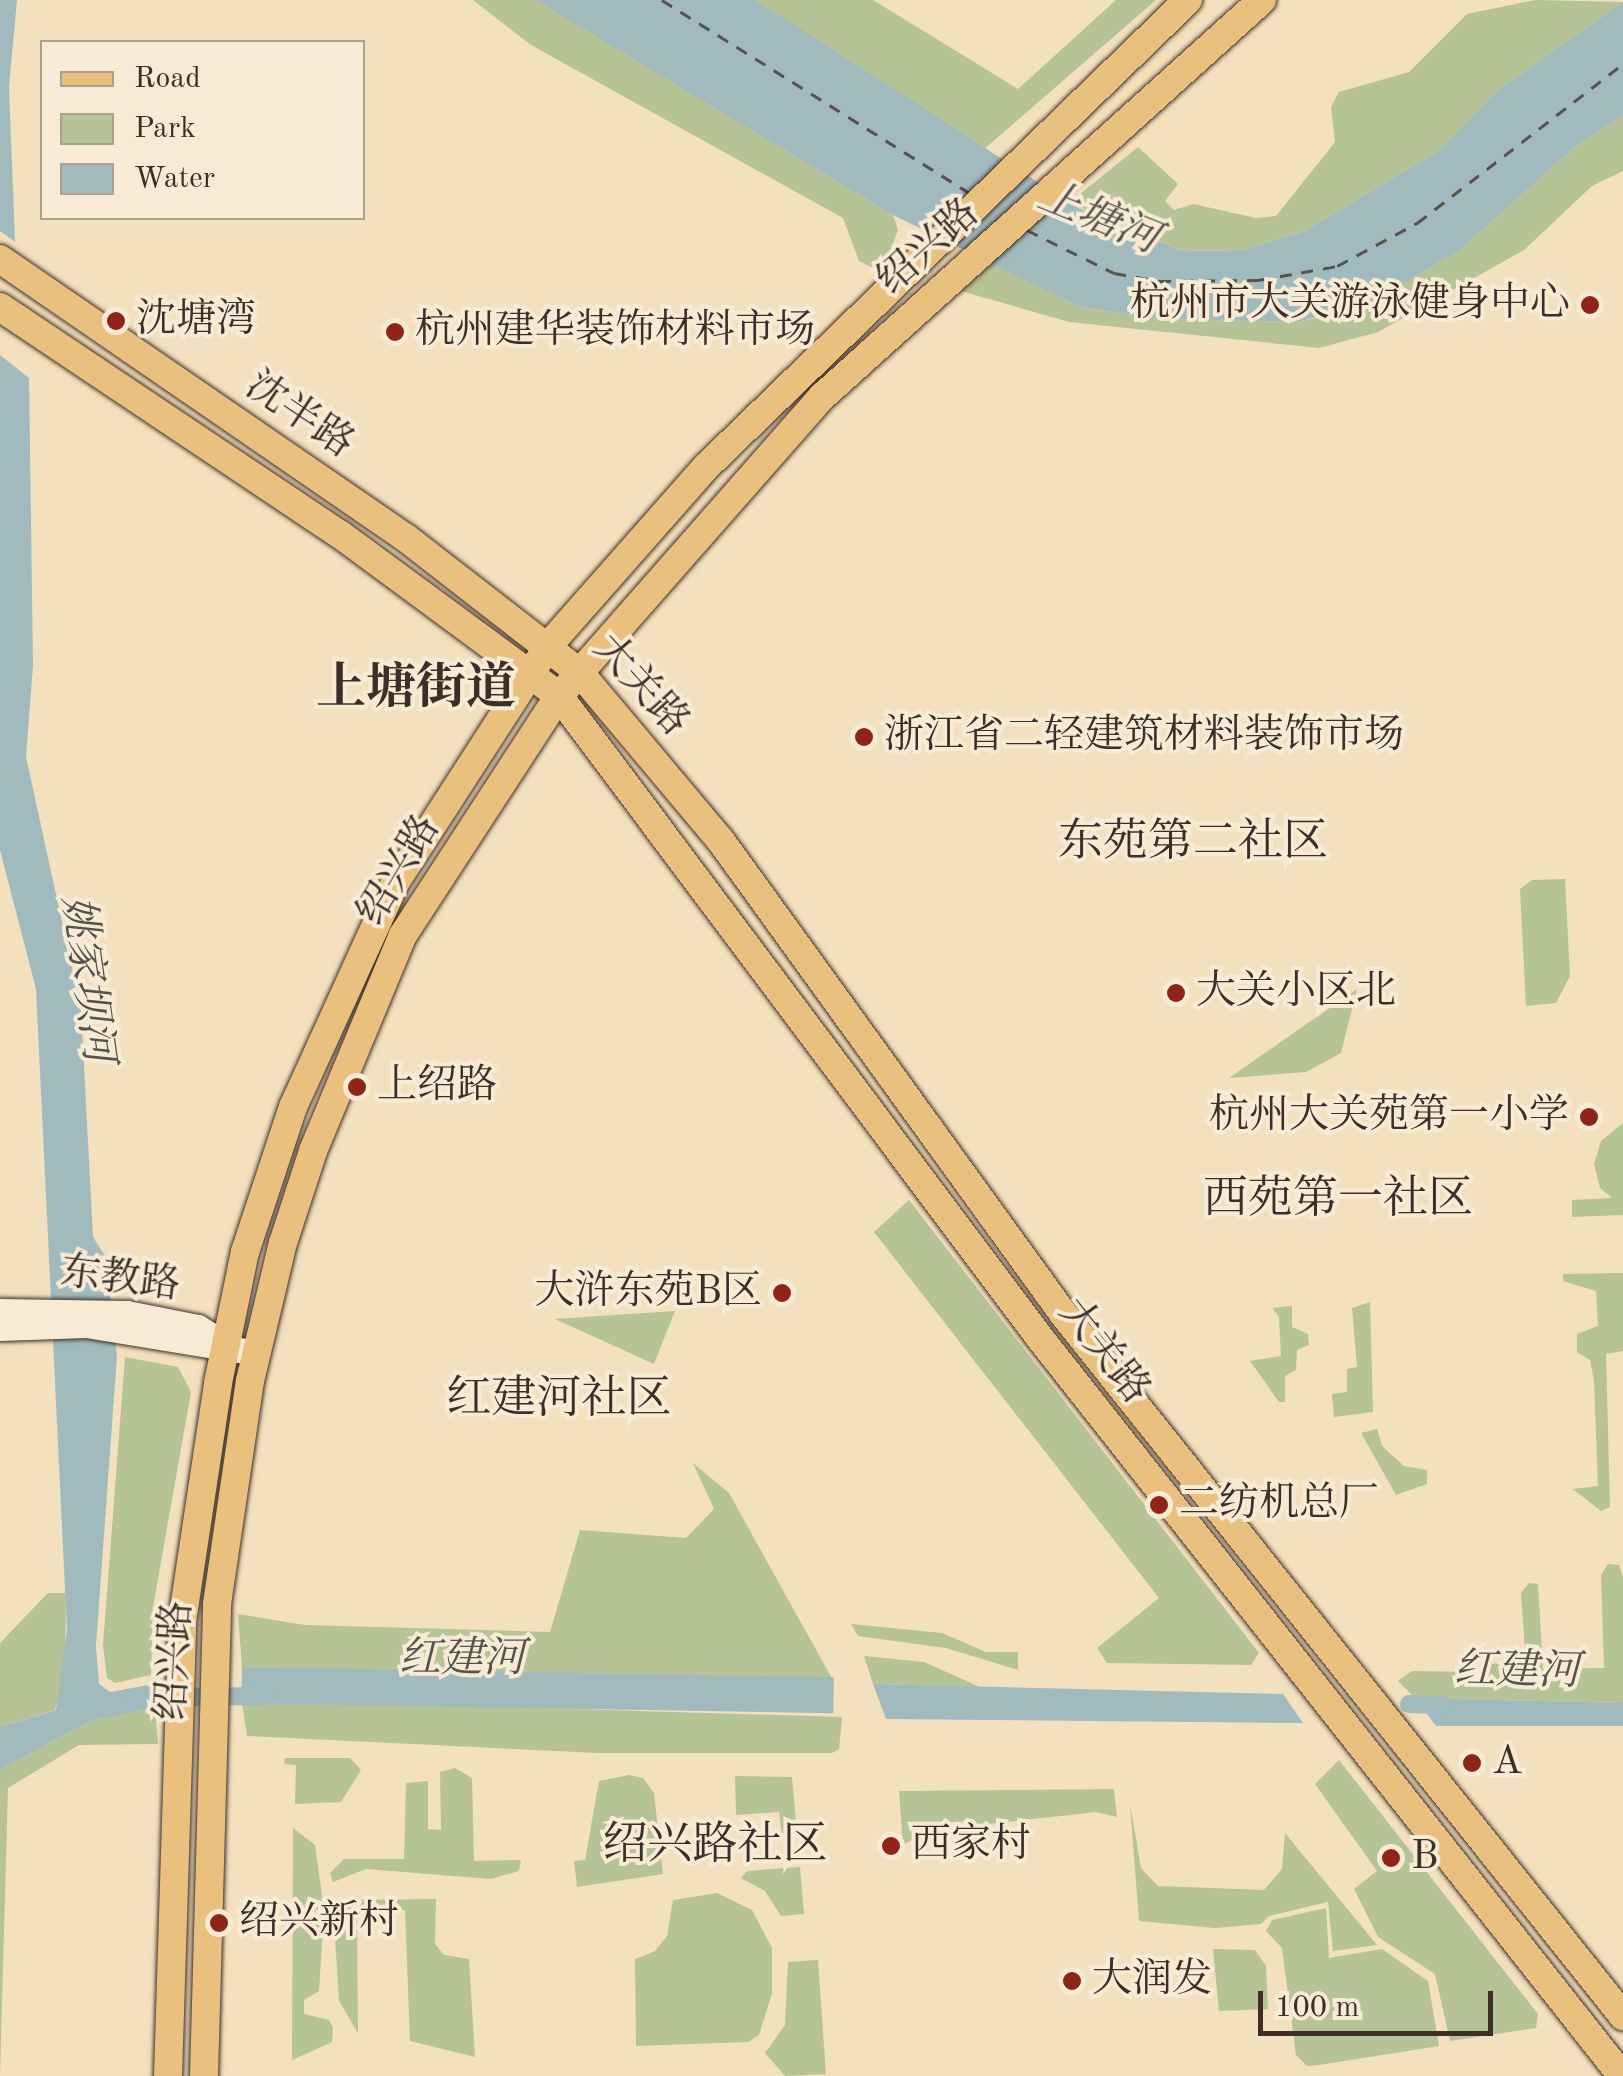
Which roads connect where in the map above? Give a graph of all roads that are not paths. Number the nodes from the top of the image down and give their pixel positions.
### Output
1 (1188, 0) edge
2 (1262, 0) edge
3 (4, 262) edge
4 (4, 310) edge
5 (549, 645) junction
6 (580, 674) junction
7 (527, 676) junction
8 (559, 696) junction
9 (0, 1311) edge
10 (0, 1328) edge
11 (195, 1336) junction
12 (226, 1345) junction
13 (256, 1353) junction
14 (1623, 2016) edge
15 (168, 2076) edge
16 (204, 2076) edge
17 (1622, 2076) edge

1 - 5 main road, 绍兴路
2 - 6 main road, 绍兴路
3 - 5 main road, 沈半路
4 - 7 main road, 沈半路
5 - 6 main road, 大关路
5 - 7 main road, 绍兴路
6 - 8 main road, 绍兴路
6 - 14 main road, 大关路
7 - 8 main road, 大关路
7 - 12 main road, 绍兴路
8 - 13 main road, 绍兴路
8 - 17 main road, 大关路
9 - 11 street, 东教路
10 - 11 street, 东教路
11 - 12 street, 东教路
12 - 13 street, 东教路
12 - 15 main road, 绍兴路
13 - 16 main road, 绍兴路

